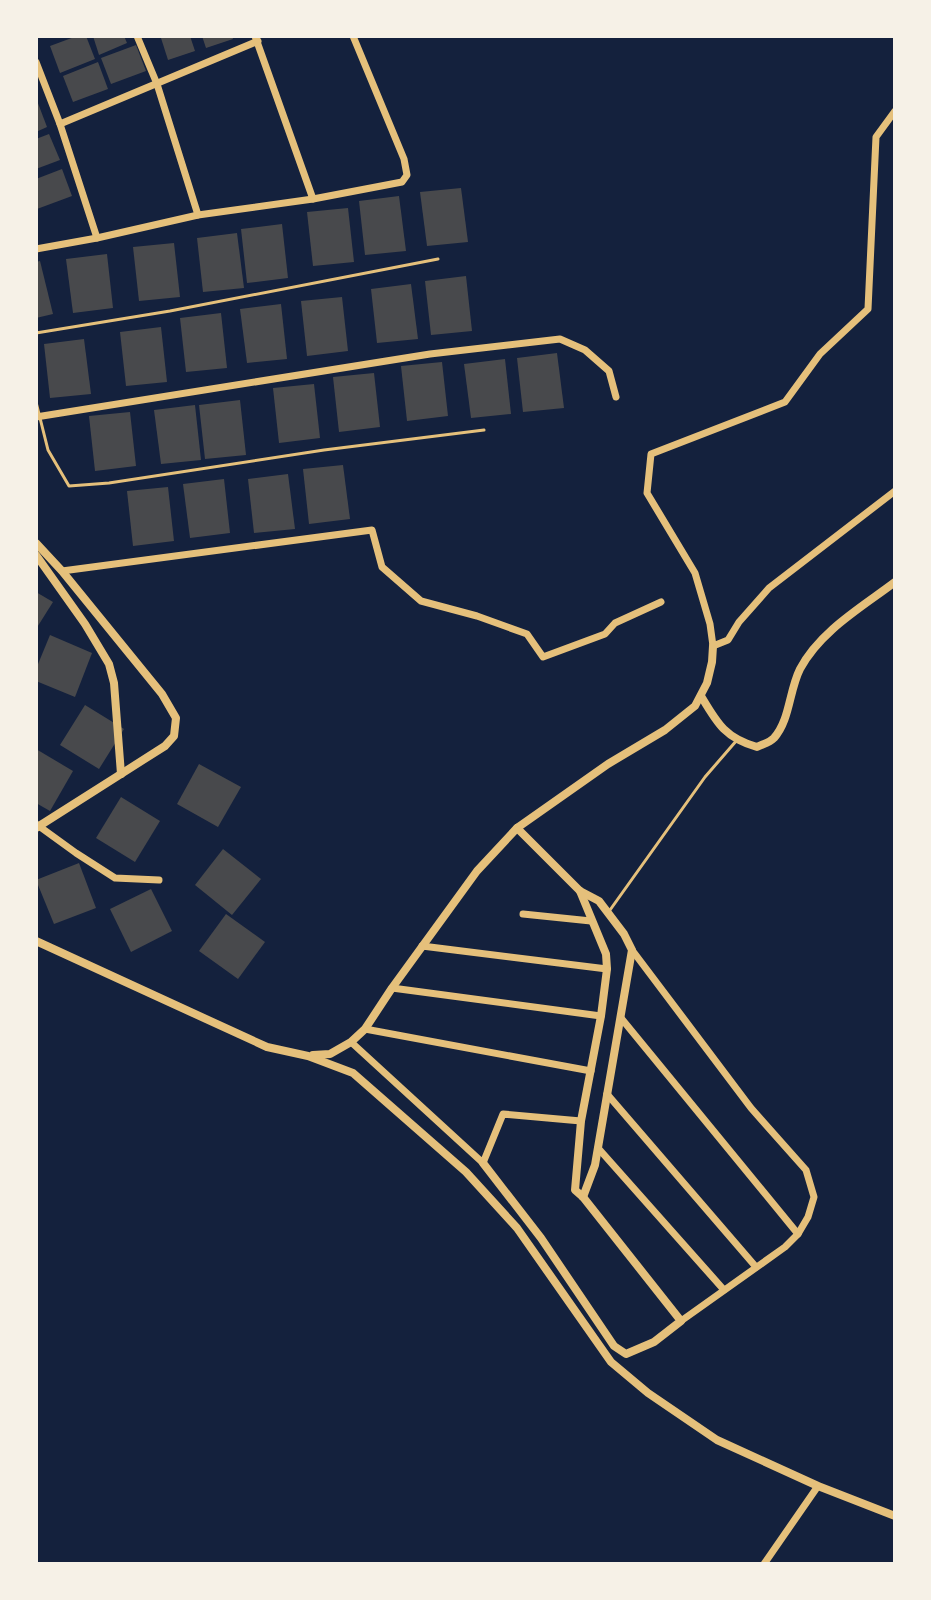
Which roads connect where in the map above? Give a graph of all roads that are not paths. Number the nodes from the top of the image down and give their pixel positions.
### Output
1 (137, 36) edge
2 (353, 36) edge
3 (256, 39) edge
4 (36, 62) edge
5 (157, 84) junction
6 (895, 111) edge
7 (60, 124) junction
8 (313, 199) junction
9 (198, 215) junction
10 (97, 238) junction
11 (36, 249) edge
12 (438, 259) dead end
13 (36, 333) edge
14 (616, 397) dead end
15 (36, 402) edge
16 (37, 417) edge
17 (484, 430) dead end
18 (895, 491) edge
19 (36, 543) edge
20 (36, 555) edge
21 (62, 571) junction
22 (895, 582) edge
23 (661, 602) dead end
24 (713, 646) junction
25 (701, 696) junction
26 (737, 740) junction
27 (121, 774) junction
28 (37, 826) edge
29 (517, 828) junction
30 (159, 880) dead end
31 (580, 891) junction
32 (608, 913) junction
33 (523, 914) dead end
34 (591, 921) junction
35 (36, 941) edge
36 (422, 946) junction
37 (632, 950) junction
38 (607, 969) junction
39 (392, 988) junction
40 (601, 1016) junction
41 (621, 1018) junction
42 (365, 1029) junction
43 (351, 1042) junction
44 (308, 1056) junction
45 (591, 1071) junction
46 (607, 1094) junction
47 (581, 1121) junction
48 (598, 1148) junction
49 (483, 1163) junction
50 (583, 1197) junction
51 (798, 1234) junction
52 (756, 1267) junction
53 (724, 1290) junction
54 (681, 1321) junction
55 (818, 1486) junction
56 (895, 1516) edge
57 (764, 1564) edge

1 - 5 street
2 - 8 street
3 - 5 street
3 - 8 street
4 - 7 street
5 - 7 street
5 - 9 street
6 - 24 street
7 - 10 street
8 - 9 street
9 - 10 street
10 - 11 street
12 - 13 lane
14 - 16 street
15 - 16 lane
16 - 17 lane
18 - 24 street
19 - 21 street
20 - 27 street
21 - 23 street
21 - 27 street
22 - 26 street
24 - 25 street
25 - 26 street
25 - 29 street
26 - 32 lane
27 - 28 street
28 - 30 street
29 - 31 street
29 - 36 street
31 - 32 street
31 - 34 street
32 - 37 street
33 - 34 street
34 - 38 street
35 - 44 street
36 - 38 street
36 - 39 street
37 - 41 street
37 - 51 street
38 - 40 street
39 - 40 street
39 - 42 street
40 - 45 street
41 - 46 street
41 - 51 street
42 - 43 street
42 - 45 street
43 - 44 street
43 - 49 street
44 - 55 street
45 - 47 street
46 - 48 street
46 - 52 street
47 - 49 street
47 - 50 street
48 - 50 street
48 - 53 street
49 - 54 street
50 - 54 street
51 - 52 street
52 - 53 street
53 - 54 street
55 - 56 street
55 - 57 street

